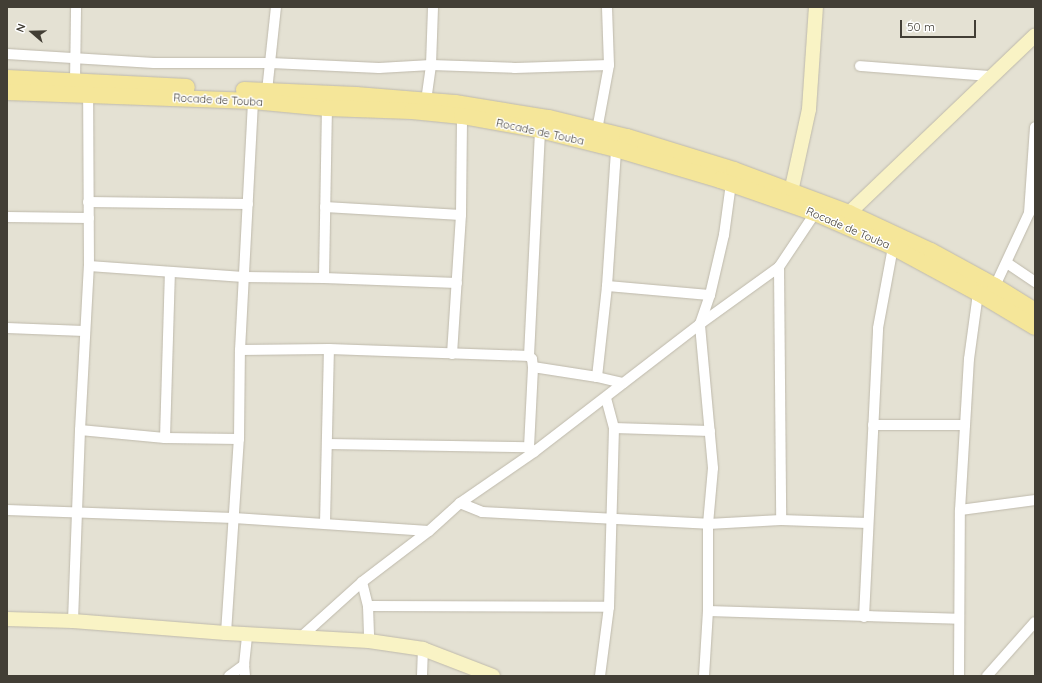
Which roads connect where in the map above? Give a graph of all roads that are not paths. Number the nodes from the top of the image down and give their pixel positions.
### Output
1 (76, 7) edge
2 (276, 7) edge
3 (434, 7) edge
4 (606, 7) edge
5 (816, 7) edge
6 (1035, 35) edge
7 (7, 54) edge
8 (76, 58) junction
9 (271, 63) junction
10 (609, 64) junction
11 (431, 66) junction
12 (860, 66) dead end
13 (991, 76) junction
14 (7, 78) edge
15 (75, 82) junction
16 (267, 91) junction
17 (7, 92) edge
18 (88, 94) junction
19 (253, 101) junction
20 (426, 101) junction
21 (327, 108) junction
22 (462, 116) junction
23 (1035, 127) edge
24 (540, 130) junction
25 (597, 130) junction
26 (616, 149) junction
27 (731, 183) junction
28 (790, 197) junction
29 (88, 202) junction
30 (248, 204) junction
31 (325, 207) junction
32 (815, 213) junction
33 (461, 215) junction
34 (7, 217) edge
35 (89, 218) junction
36 (844, 218) junction
37 (893, 247) junction
38 (1007, 263) junction
39 (89, 266) junction
40 (779, 266) junction
41 (170, 272) junction
42 (244, 277) junction
43 (324, 278) junction
44 (1035, 282) edge
45 (457, 283) junction
46 (607, 286) junction
47 (995, 286) junction
48 (978, 293) junction
49 (710, 295) junction
50 (1035, 311) edge
51 (700, 324) junction
52 (1035, 327) edge
53 (7, 328) edge
54 (84, 331) junction
55 (329, 348) junction
56 (240, 350) junction
57 (452, 354) junction
58 (529, 356) junction
59 (533, 367) junction
60 (597, 377) junction
61 (623, 383) junction
62 (606, 398) junction
63 (872, 425) junction
64 (965, 425) junction
65 (614, 428) junction
66 (80, 430) junction
67 (710, 431) junction
68 (165, 438) junction
69 (239, 439) junction
70 (327, 444) junction
71 (531, 450) junction
72 (1035, 500) edge
73 (460, 503) junction
74 (7, 510) edge
75 (960, 510) junction
76 (77, 513) junction
77 (234, 518) junction
78 (611, 518) junction
79 (781, 520) junction
80 (325, 523) junction
81 (868, 523) junction
82 (708, 524) junction
83 (429, 532) junction
84 (362, 582) junction
85 (368, 606) junction
86 (609, 607) junction
87 (708, 611) junction
88 (864, 616) junction
89 (958, 619) junction
90 (7, 620) edge
91 (73, 621) junction
92 (1035, 622) edge
93 (226, 633) junction
94 (247, 634) junction
95 (301, 636) junction
96 (369, 641) junction
97 (423, 649) junction
98 (244, 665) junction
99 (229, 676) edge
100 (245, 676) edge
101 (422, 676) edge
102 (493, 676) edge
103 (600, 676) edge
104 (704, 676) edge
105 (959, 676) edge
106 (987, 676) edge

1 - 8 street
2 - 9 street
3 - 11 street
4 - 10 street
5 - 28 street
6 - 13 street
7 - 8 street
8 - 9 street
8 - 15 street
9 - 11 street
9 - 16 street
10 - 11 street
10 - 25 street
11 - 20 street
12 - 13 street
13 - 36 street
14 - 15 main road, Rocade de Touba
15 - 16 main road, Rocade de Touba
16 - 20 main road, Rocade de Touba
17 - 18 main road, Rocade de Touba
18 - 19 main road, Rocade de Touba
18 - 29 street
19 - 21 main road, Rocade de Touba
19 - 30 street
20 - 25 main road, Rocade de Touba
21 - 22 main road, Rocade de Touba
21 - 31 street
22 - 24 main road, Rocade de Touba
22 - 33 street
23 - 38 street
24 - 26 main road, Rocade de Touba
24 - 58 street
25 - 28 main road, Rocade de Touba
26 - 27 main road, Rocade de Touba
26 - 46 street
27 - 28 main road, Rocade de Touba
27 - 49 street
28 - 32 main road, Rocade de Touba
28 - 36 main road, Rocade de Touba
29 - 30 street
29 - 35 street
30 - 42 street
31 - 33 street
31 - 43 street
32 - 36 main road, Rocade de Touba
32 - 40 street
33 - 45 street
34 - 35 street
35 - 39 street
36 - 37 main road, Rocade de Touba
36 - 47 main road, Rocade de Touba
37 - 48 main road, Rocade de Touba
37 - 63 street
38 - 44 street
38 - 47 street
39 - 41 street
39 - 54 street
40 - 51 street
40 - 79 street
41 - 42 street
41 - 68 street
42 - 43 street
42 - 56 street
43 - 45 street
45 - 57 street
46 - 49 street
46 - 60 street
47 - 50 main road, Rocade de Touba
48 - 52 main road, Rocade de Touba
48 - 64 street
49 - 51 street
51 - 61 street
51 - 67 street
53 - 54 street
54 - 66 street
55 - 56 street
55 - 57 street
55 - 70 street
56 - 69 street
57 - 58 street
58 - 59 street
59 - 60 street
59 - 71 street
60 - 61 street
61 - 62 street
62 - 65 street
62 - 71 street
63 - 64 street
63 - 81 street
64 - 75 street
65 - 67 street
65 - 78 street
66 - 68 street
66 - 76 street
67 - 82 street
68 - 69 street
69 - 77 street
70 - 71 street
70 - 80 street
71 - 73 street
72 - 75 street
73 - 78 street
73 - 83 street
74 - 76 street
75 - 89 street
76 - 77 street
76 - 91 street
77 - 80 street
77 - 93 street
78 - 82 street
78 - 86 street
79 - 81 street
79 - 82 street
80 - 83 street
81 - 88 street
82 - 87 street
83 - 84 street
84 - 85 street
84 - 95 street
85 - 86 street
85 - 96 street
86 - 103 street
87 - 88 street
87 - 104 street
88 - 89 street
89 - 105 street
90 - 91 street
91 - 93 street
92 - 106 street
93 - 94 street
94 - 95 street
94 - 98 street
95 - 96 street
96 - 97 street
97 - 101 street
97 - 102 street
98 - 99 street
98 - 100 street

